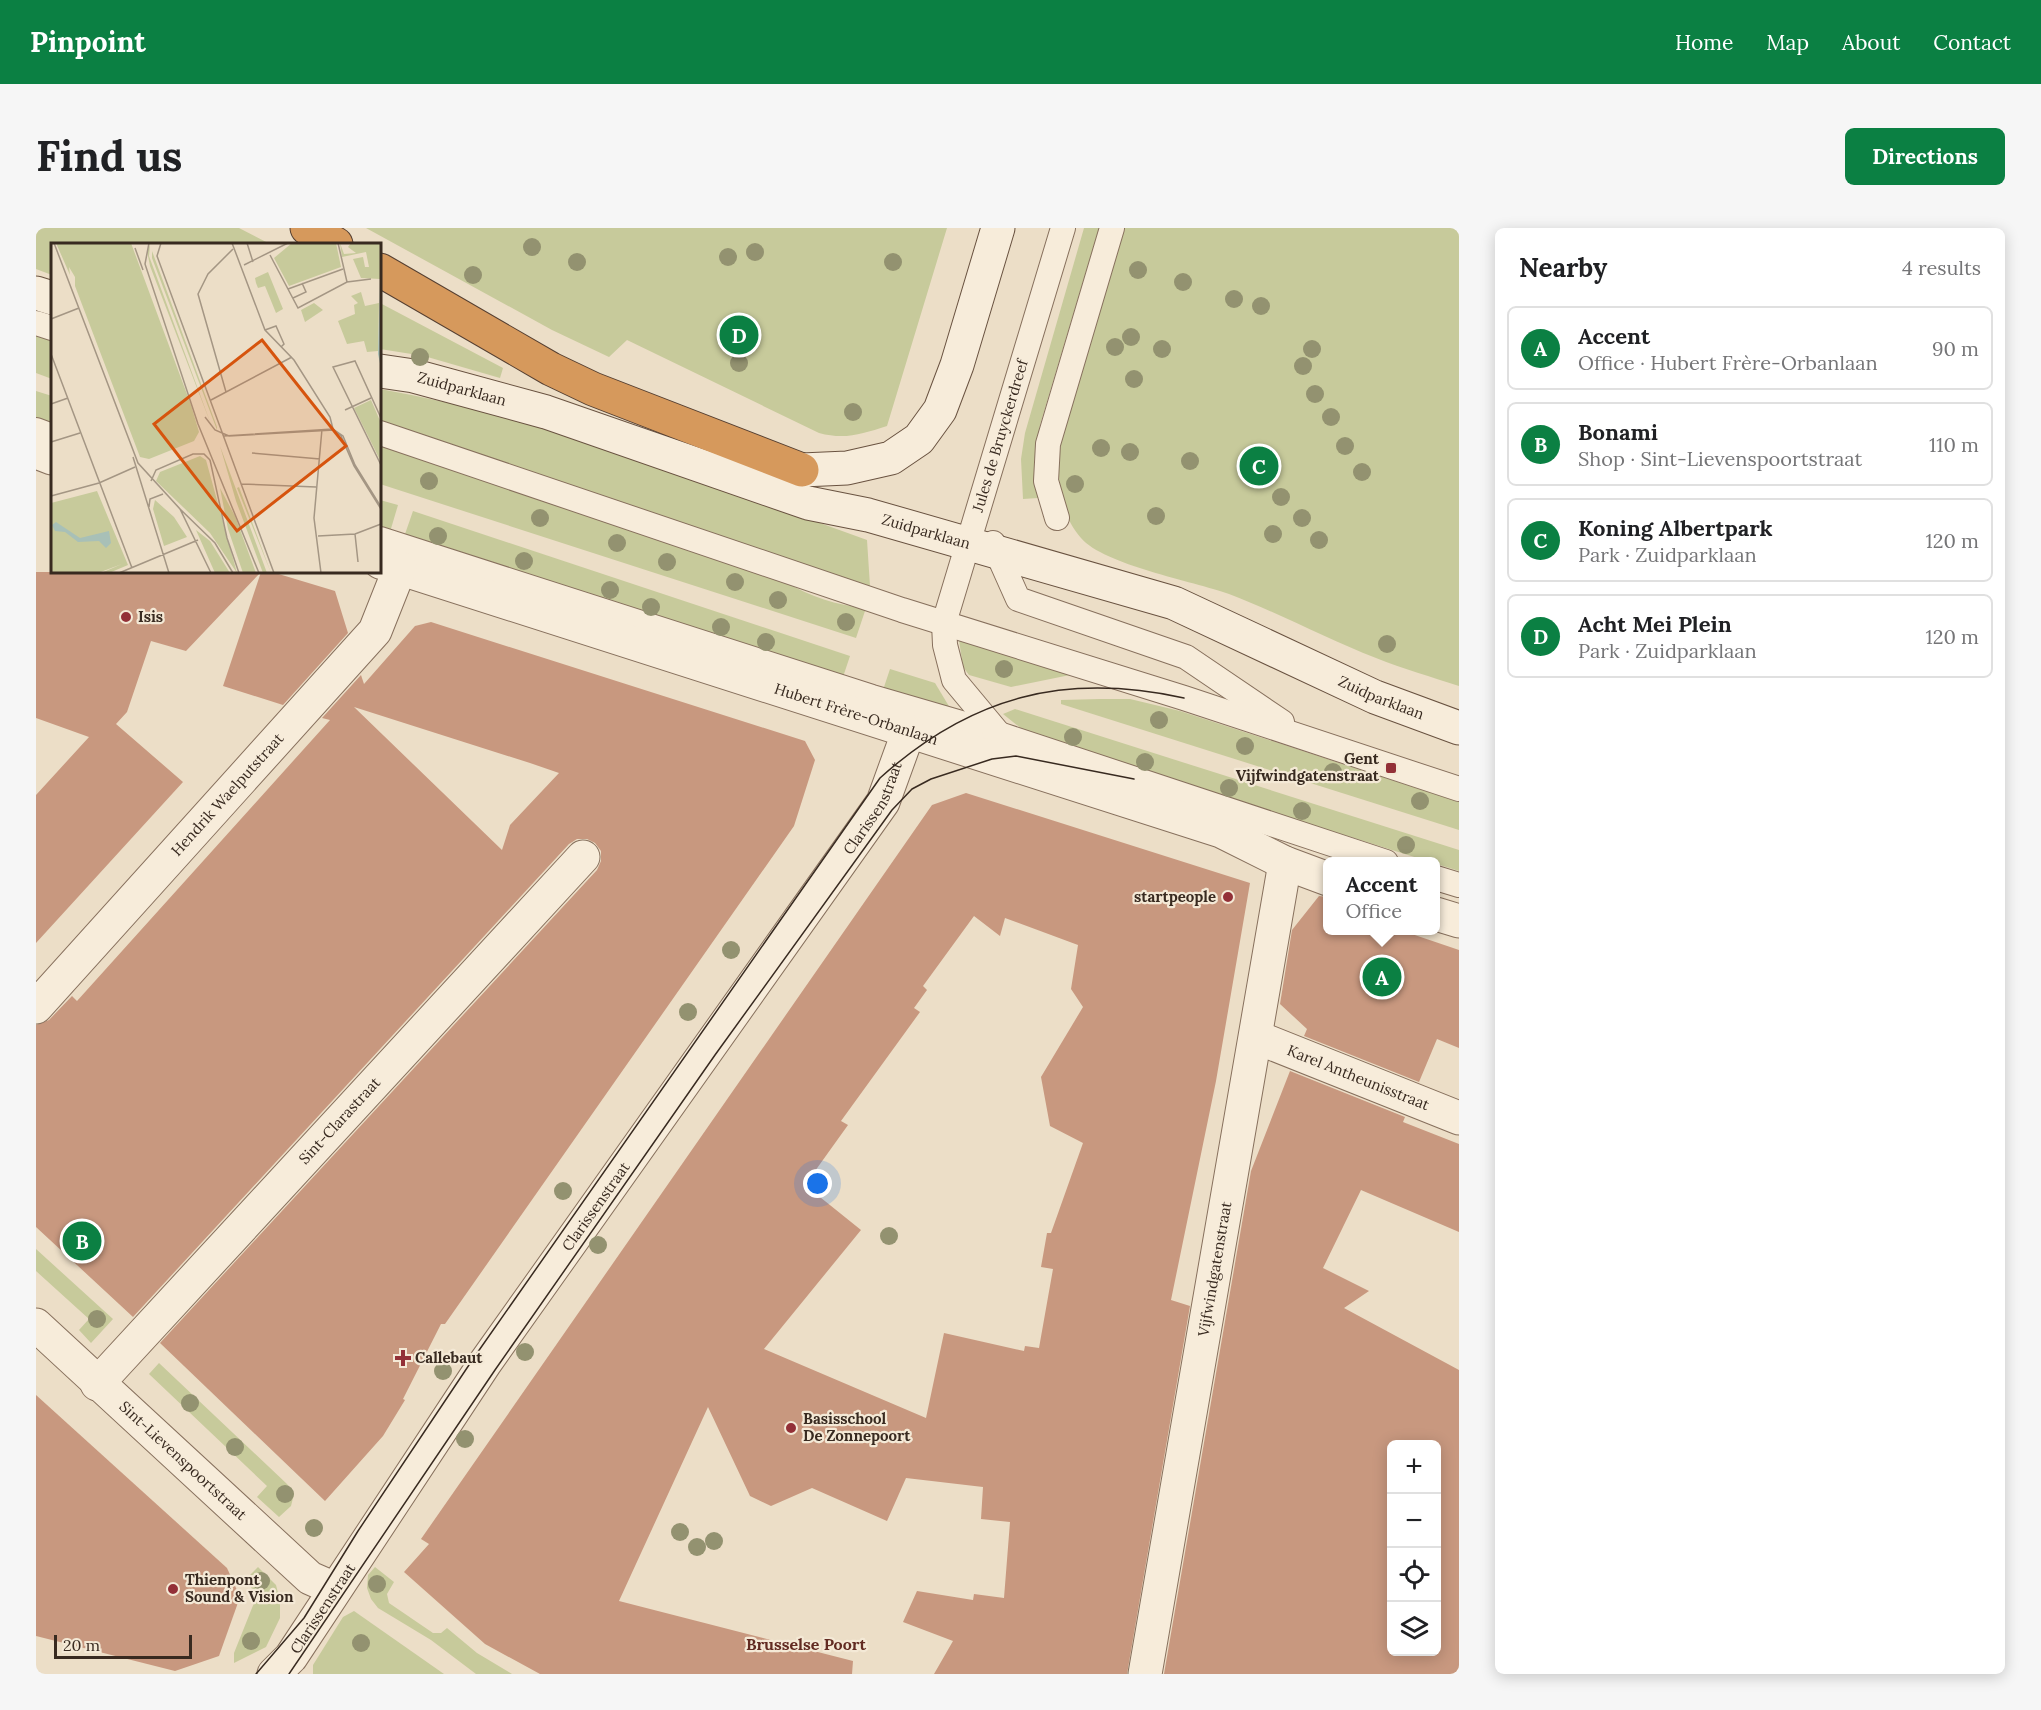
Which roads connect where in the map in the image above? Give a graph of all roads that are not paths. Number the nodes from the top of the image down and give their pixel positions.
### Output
1 (307, 228) edge
2 (998, 228) edge
3 (1063, 228) edge
4 (1112, 228) edge
5 (334, 243) edge
6 (381, 271) edge
7 (36, 293) edge
8 (51, 298) edge
9 (36, 322) edge
10 (51, 328) edge
11 (381, 371) edge
12 (36, 430) edge
13 (381, 432) edge
14 (51, 436) edge
15 (36, 452) edge
16 (51, 458) edge
17 (802, 470) junction
18 (868, 514) junction
19 (1057, 518) dead end
20 (981, 537) junction
21 (381, 539) edge
22 (390, 565) edge
23 (944, 623) junction
24 (1459, 728) edge
25 (908, 733) junction
26 (999, 734) junction
27 (1306, 738) junction
28 (1459, 789) edge
29 (583, 857) dead end
30 (1374, 857) edge
31 (1286, 862) junction
32 (1323, 877) edge
33 (1440, 879) edge
34 (1459, 885) edge
35 (1440, 915) edge
36 (1459, 921) edge
37 (36, 1007) edge
38 (1256, 1037) junction
39 (1459, 1118) edge
40 (36, 1324) edge
41 (97, 1384) junction
42 (335, 1589) junction
43 (274, 1674) edge
44 (1145, 1674) edge

1 - 5 highway
2 - 17 street
3 - 20 lane, Jules de Bruyckerdreef
4 - 19 lane
6 - 17 highway
7 - 8 street
9 - 10 lane
11 - 18 street, Zuidparklaan
12 - 14 lane
13 - 23 lane
15 - 16 street
17 - 18 street
18 - 20 street, Zuidparklaan
20 - 23 lane, Jules de Bruyckerdreef
20 - 24 street, Zuidparklaan
20 - 27 lane
21 - 26 lane
22 - 25 street, Hubert Frère-Orbanlaan
22 - 37 street, Hendrik Waelputstraat
23 - 26 lane, Jules de Bruyckerdreef
23 - 27 lane
25 - 31 street, Hubert Frère-Orbanlaan
25 - 42 street, Clarissenstraat
26 - 30 lane
27 - 28 lane
29 - 41 street, Sint-Clarastraat
31 - 32 street, Hubert Frère-Orbanlaan
31 - 38 street, Vijfwindgatenstraat
33 - 34 lane
35 - 36 street
38 - 39 street, Karel Antheunisstraat
38 - 44 street, Vijfwindgatenstraat
40 - 41 street, Sint-Lievenspoortstraat
41 - 42 street, Sint-Lievenspoortstraat
42 - 43 street, Clarissenstraat

